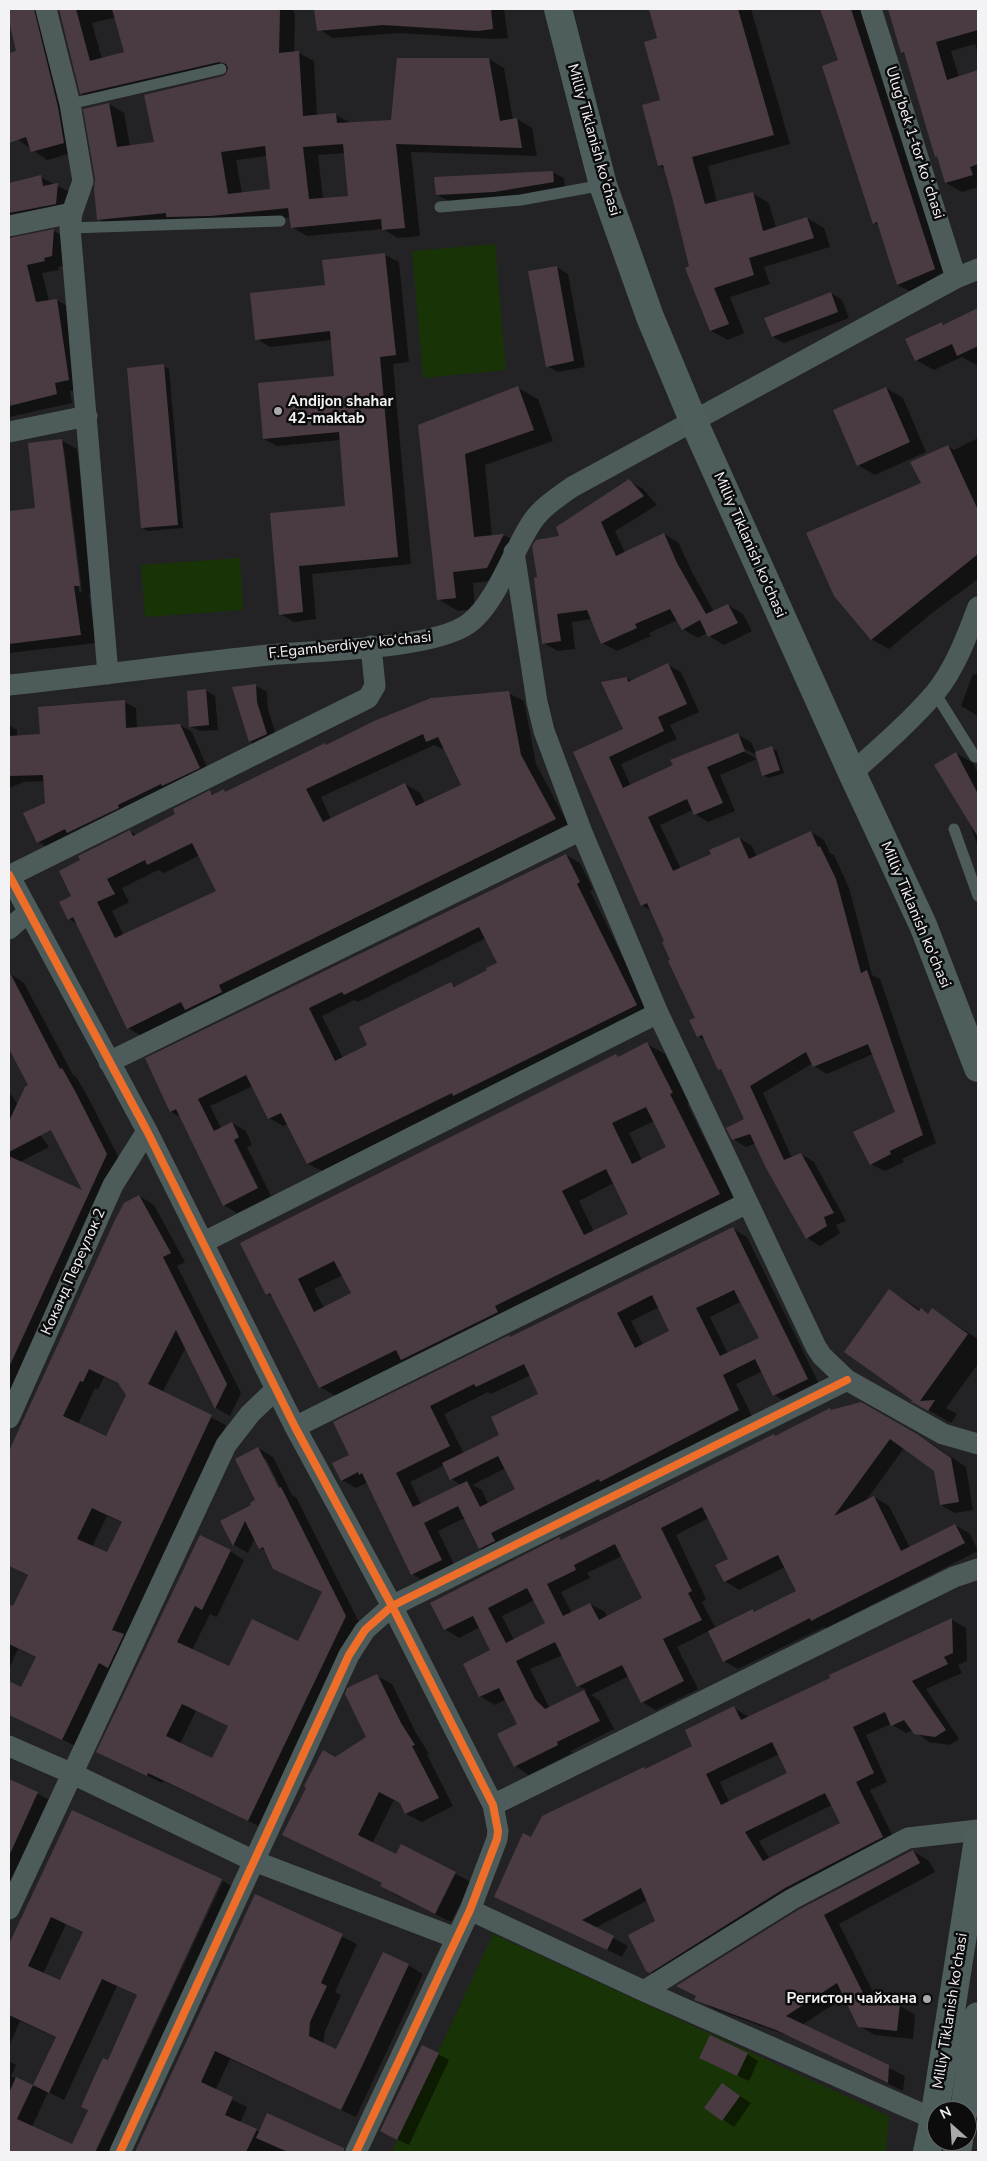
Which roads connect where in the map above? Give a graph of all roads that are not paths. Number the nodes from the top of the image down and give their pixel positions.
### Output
1 (46, 9) edge
2 (558, 9) edge
3 (871, 9) edge
4 (221, 69) dead end
5 (70, 104) junction
6 (602, 184) junction
7 (440, 207) dead end
8 (71, 221) junction
9 (280, 221) dead end
10 (9, 226) edge
11 (978, 269) edge
12 (956, 278) junction
13 (87, 416) junction
14 (693, 420) junction
15 (9, 432) edge
16 (514, 552) junction
17 (978, 607) edge
18 (371, 646) junction
19 (108, 674) junction
20 (9, 685) edge
21 (935, 692) junction
22 (975, 757) dead end
23 (852, 774) junction
24 (954, 829) dead end
25 (581, 830) junction
26 (9, 875) edge
27 (978, 896) edge
28 (27, 913) junction
29 (9, 929) edge
30 (658, 1013) junction
31 (109, 1062) junction
32 (978, 1068) edge
33 (147, 1131) junction
34 (747, 1203) junction
35 (204, 1242) junction
36 (847, 1380) junction
37 (276, 1389) junction
38 (9, 1418) edge
39 (295, 1427) junction
40 (978, 1444) edge
41 (978, 1569) edge
42 (392, 1606) junction
43 (9, 1746) edge
44 (73, 1774) junction
45 (493, 1805) junction
46 (978, 1830) edge
47 (978, 1840) edge
48 (254, 1861) junction
49 (9, 1909) edge
50 (470, 1910) junction
51 (456, 1938) junction
52 (644, 1991) junction
53 (978, 2016) edge
54 (937, 2101) edge
55 (965, 2101) edge
56 (927, 2116) edge
57 (120, 2152) edge
58 (356, 2152) edge

1 - 5 street
2 - 6 main road, Milliy Tiklanish ko'chasi
3 - 12 street, Ulug‘bek 1-tor koʻchasi
4 - 5 lane
5 - 8 street
6 - 7 lane
6 - 14 main road, Milliy Tiklanish ko'chasi
8 - 9 lane
8 - 10 street
8 - 13 street
11 - 12 street, F.Egamberdiyev kо‘chasi
12 - 14 street, F.Egamberdiyev kо‘chasi
13 - 15 street
13 - 19 street
14 - 16 street, F.Egamberdiyev kо‘chasi
14 - 23 main road, Milliy Tiklanish ko'chasi
16 - 18 street, F.Egamberdiyev kо‘chasi
16 - 25 street
17 - 21 street
18 - 19 street, F.Egamberdiyev kо‘chasi
18 - 26 street
19 - 20 street, F.Egamberdiyev kо‘chasi
21 - 22 lane
21 - 23 street
23 - 32 main road, Milliy Tiklanish ko'chasi
24 - 27 lane
25 - 30 street
25 - 31 street
26 - 28 street
28 - 29 street
28 - 31 street
30 - 34 street
30 - 35 street
31 - 33 street
33 - 35 street
33 - 38 street, Коканд Πереулок 2
34 - 36 street
34 - 39 street
35 - 37 street
36 - 40 street
36 - 42 street
37 - 39 street
37 - 44 street
39 - 42 street
41 - 45 street
42 - 45 street
42 - 48 street
43 - 44 street
44 - 48 street
44 - 49 street
45 - 50 street
46 - 52 street
47 - 54 main road, Milliy Tiklanish ko'chasi
48 - 51 street
48 - 57 street
50 - 51 street
50 - 52 street
51 - 58 street
52 - 56 street
53 - 55 main road, Milliy Tiklanish ko'chasi

